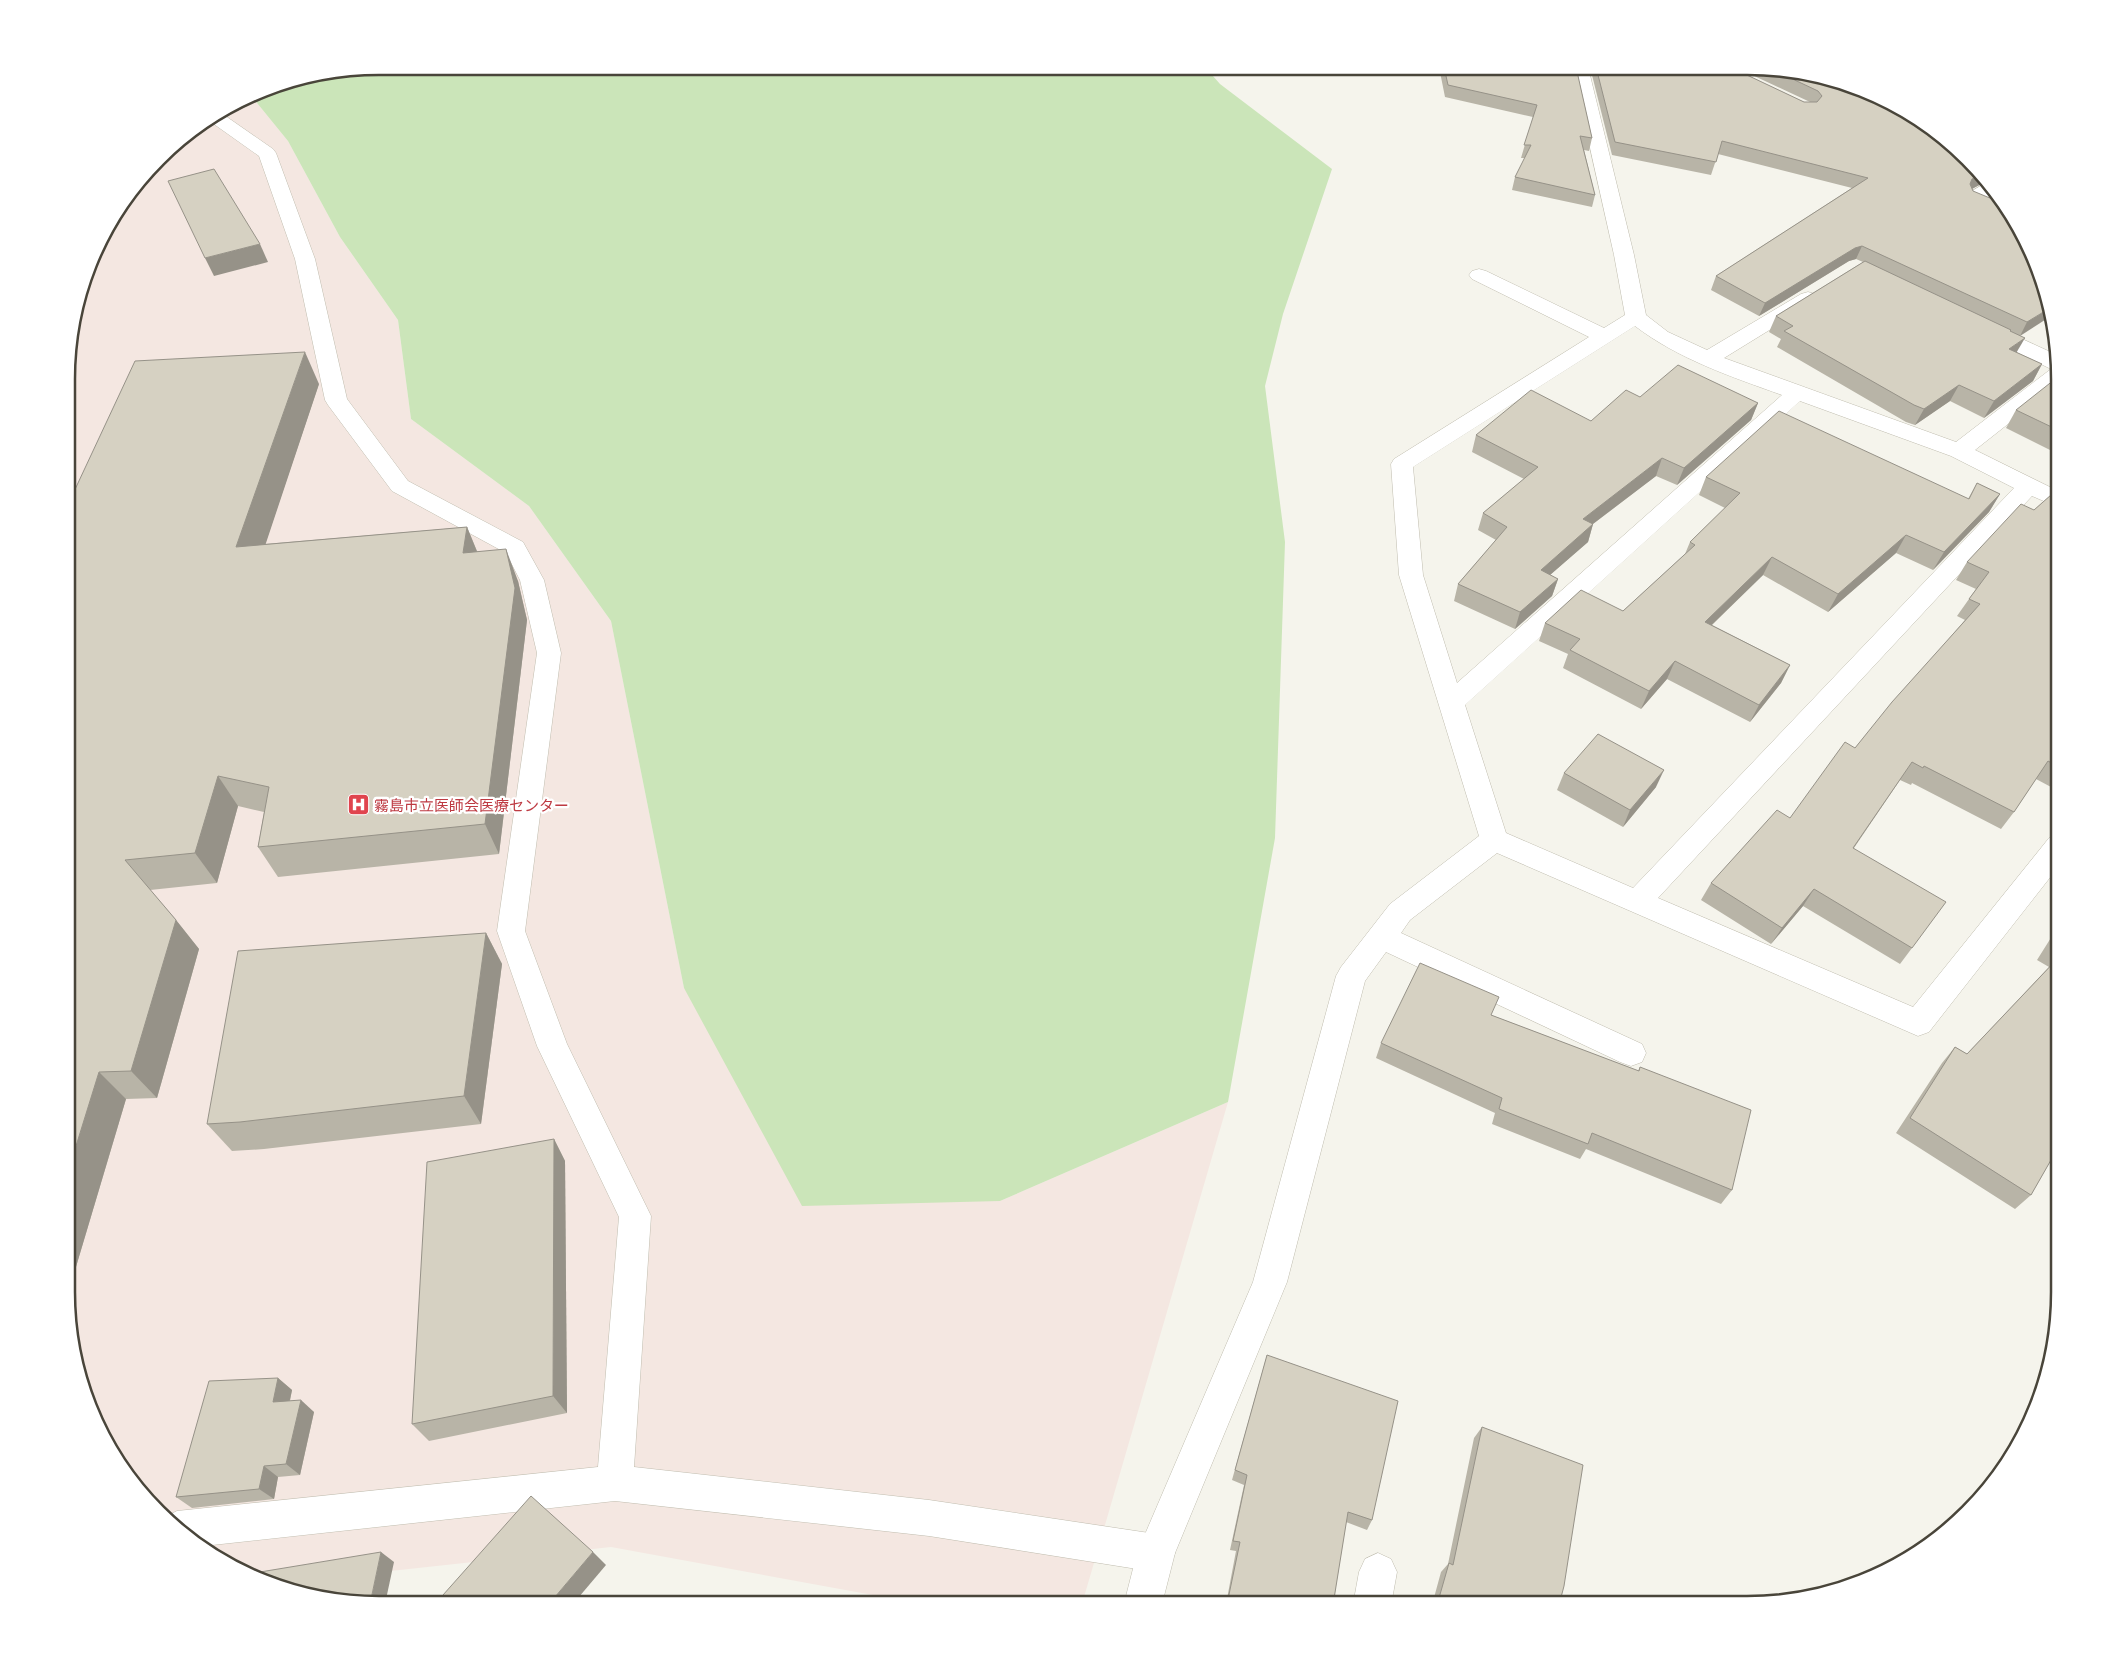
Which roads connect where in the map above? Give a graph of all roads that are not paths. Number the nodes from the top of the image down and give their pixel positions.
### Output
1 (1582, 75) edge
2 (220, 120) edge
3 (1985, 191) edge
4 (1999, 209) edge
5 (1479, 275) dead end
6 (1824, 287) edge
7 (1636, 317) junction
8 (1971, 322) edge
9 (1605, 337) junction
10 (1708, 359) junction
11 (2050, 360) edge
12 (2051, 379) edge
13 (1797, 393) junction
14 (1959, 451) junction
15 (2029, 486) junction
16 (2051, 497) edge
17 (1451, 703) junction
18 (1494, 840) junction
19 (2051, 856) edge
20 (1638, 901) junction
21 (1381, 937) junction
22 (1631, 1053) dead end
23 (615, 1483) junction
24 (189, 1529) edge
25 (1156, 1553) junction
26 (1145, 1596) edge

1 - 7 street
2 - 23 street
3 - 4 street
5 - 9 street
6 - 10 street
7 - 9 street
7 - 10 street
8 - 11 street
9 - 17 street
10 - 13 street
12 - 14 street
13 - 14 street
13 - 17 street
14 - 15 street
15 - 16 street
15 - 20 street
17 - 18 street
18 - 20 street
18 - 21 street
19 - 20 street
21 - 22 street
21 - 25 street
23 - 24 street
23 - 25 street
25 - 26 street

